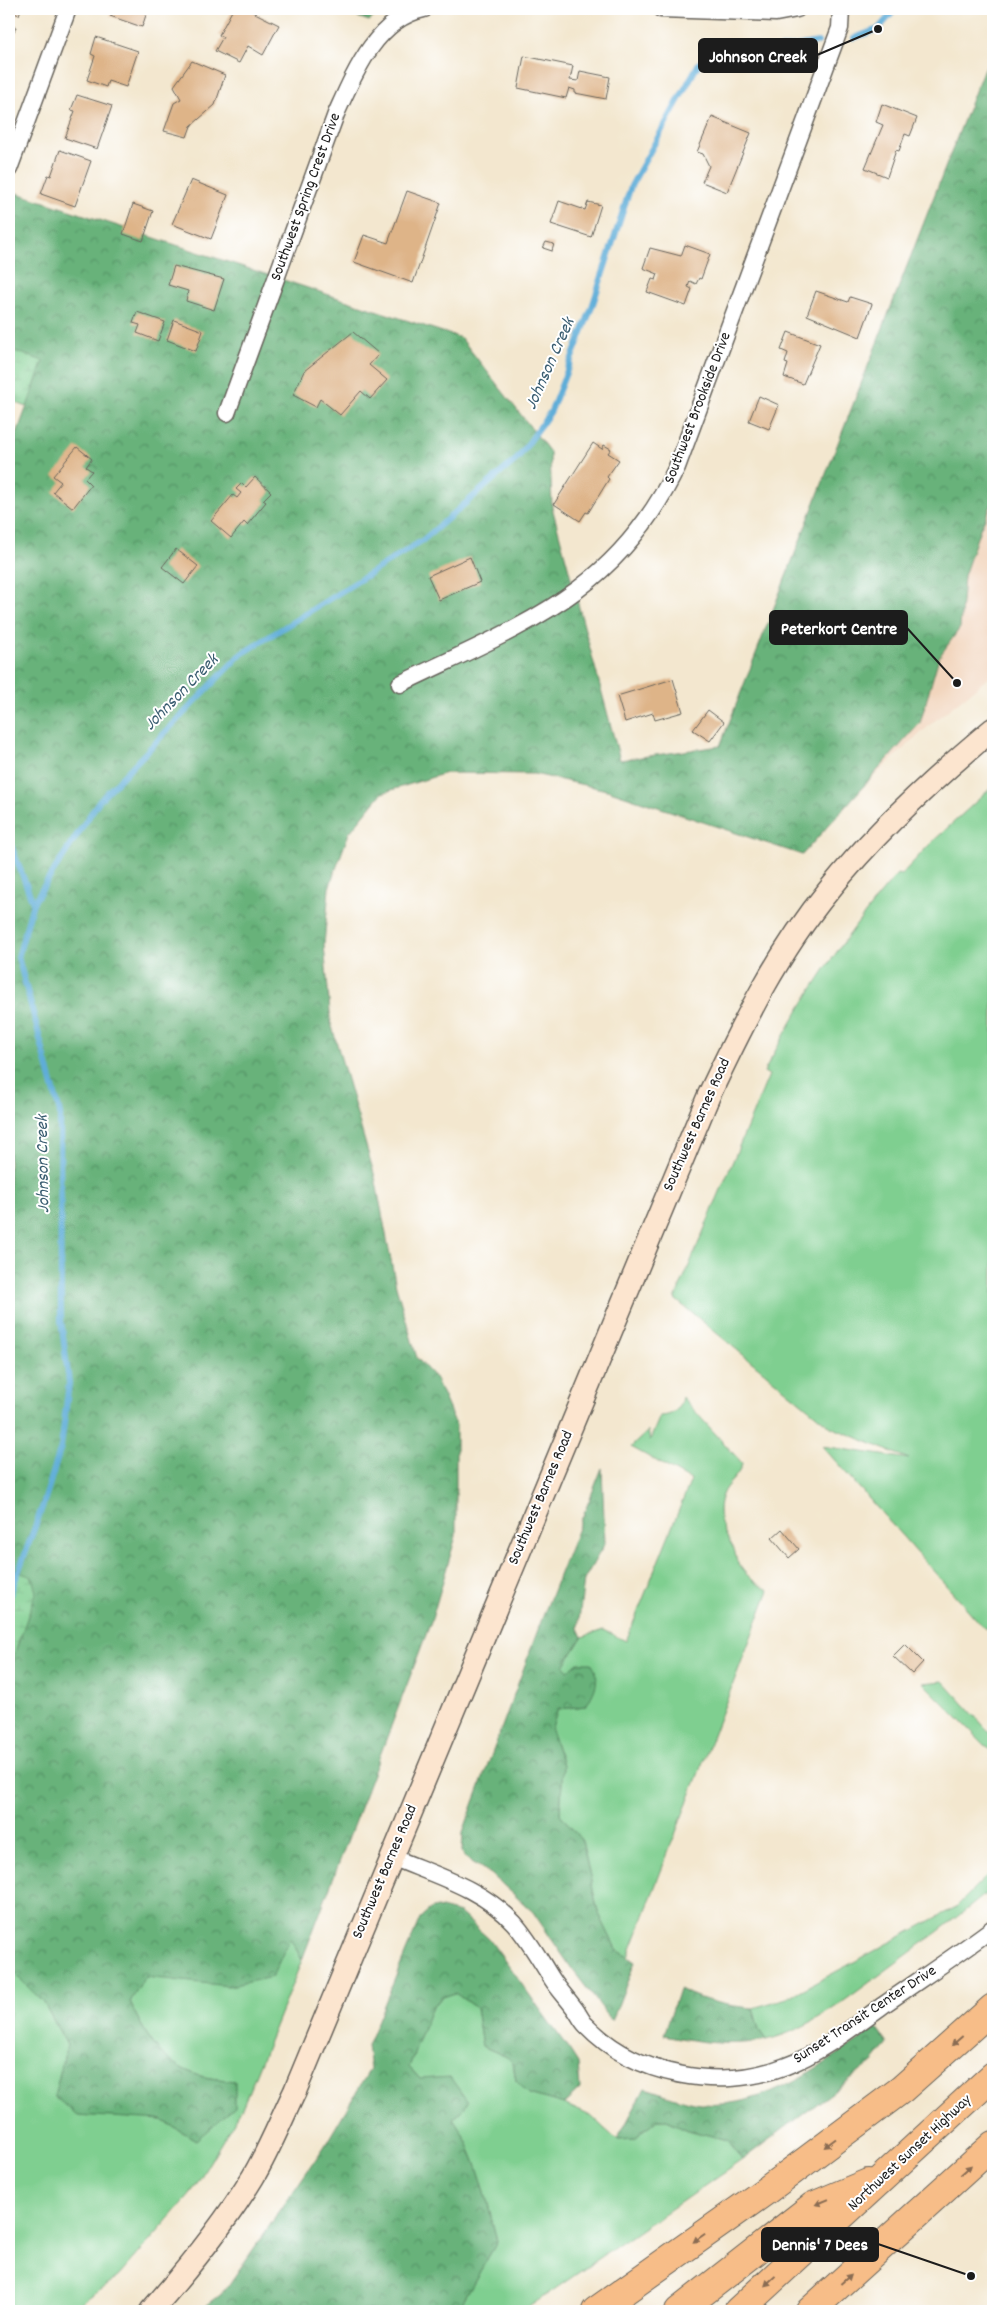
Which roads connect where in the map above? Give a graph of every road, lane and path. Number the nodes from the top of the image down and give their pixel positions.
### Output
1 (68, 9) edge
2 (424, 9) edge
3 (661, 9) edge
4 (796, 9) edge
5 (841, 9) edge
6 (9, 169) edge
7 (227, 413) dead end
8 (400, 684) dead end
9 (993, 729) edge
10 (392, 1857) junction
11 (993, 1928) edge
12 (993, 2008) edge
13 (993, 2076) edge
14 (993, 2145) edge
15 (883, 2177) junction
16 (151, 2311) edge
17 (596, 2311) edge
18 (679, 2311) edge
19 (738, 2311) edge
20 (810, 2311) edge

1 - 6 street
2 - 7 street, Southwest Spring Crest Drive
3 - 4 street
5 - 8 street, Southwest Brookside Drive
9 - 10 main road, Southwest Barnes Road
10 - 11 street, Sunset Transit Center Drive
10 - 16 main road, Southwest Barnes Road
12 -> 17 highway
13 - 15 highway, Northwest Sunset Highway
20 -> 14 highway
15 -> 18 highway
15 -> 19 highway, Northwest Sunset Highway

